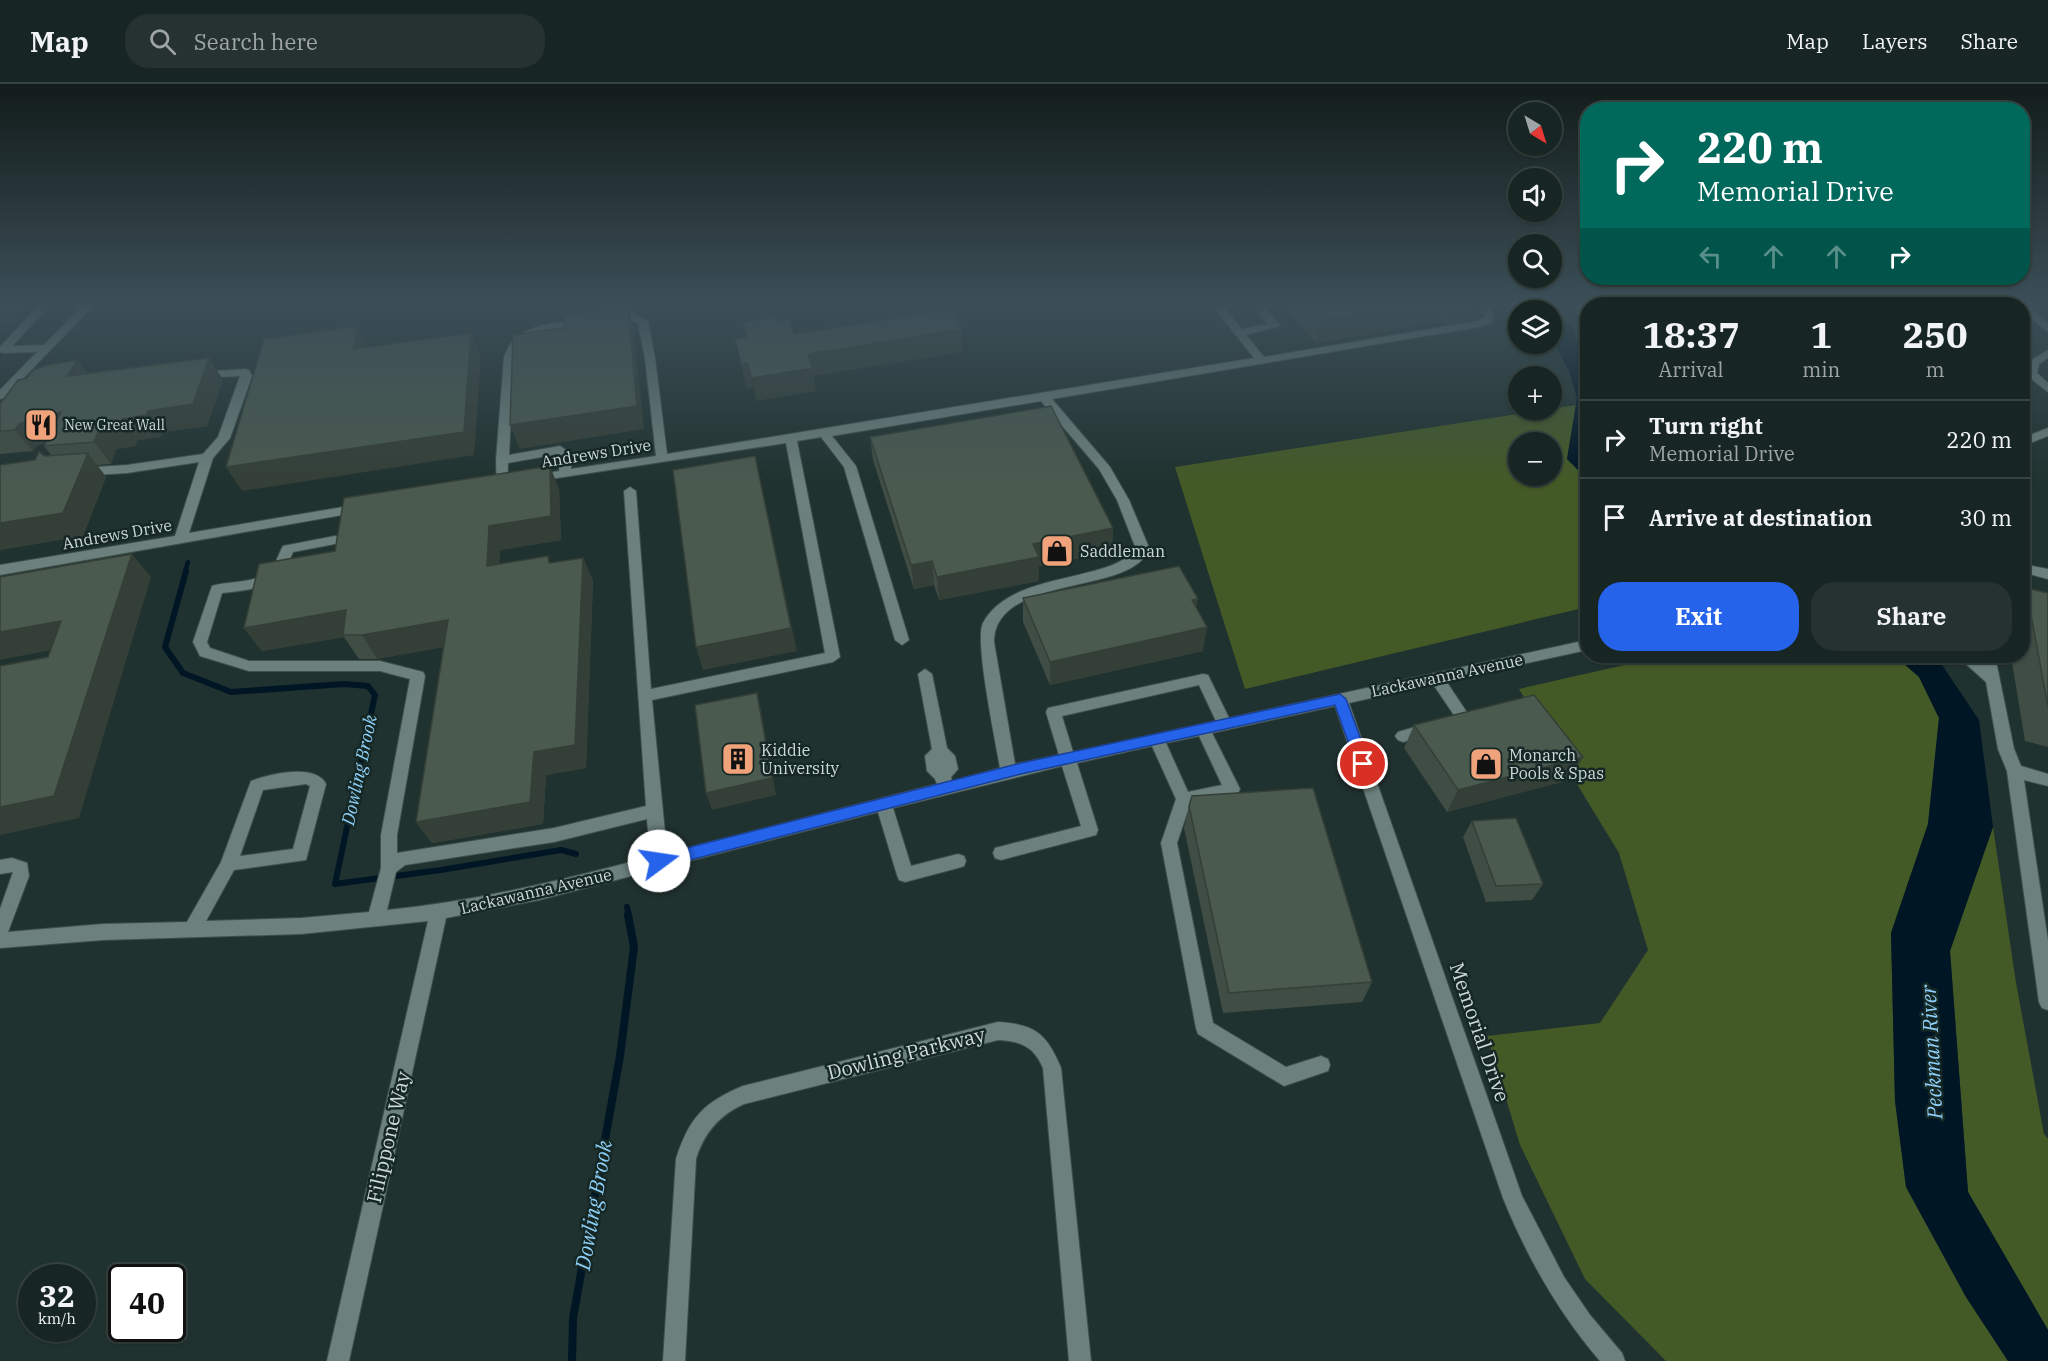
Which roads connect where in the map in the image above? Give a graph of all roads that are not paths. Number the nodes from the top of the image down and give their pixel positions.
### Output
1 (31, 365) edge
2 (508, 365) edge
3 (651, 365) edge
4 (1235, 365) edge
5 (2034, 365) edge
6 (184, 377) edge
7 (2048, 389) edge
8 (0, 396) edge
9 (1044, 397) junction
10 (17, 400) edge
11 (0, 401) edge
12 (2048, 432) edge
13 (824, 434) junction
14 (791, 439) junction
15 (2030, 439) edge
16 (207, 458) junction
17 (662, 459) junction
18 (502, 460) junction
19 (64, 473) edge
20 (565, 474) junction
21 (630, 491) dead end
22 (374, 506) edge
23 (294, 520) junction
24 (180, 540) junction
25 (335, 540) edge
26 (288, 549) junction
27 (0, 570) edge
28 (2030, 570) edge
29 (2048, 574) edge
30 (902, 640) dead end
31 (1580, 647) edge
32 (1973, 663) edge
33 (1989, 663) edge
34 (925, 674) dead end
35 (1436, 678) junction
36 (1991, 678) junction
37 (644, 696) junction
38 (1340, 699) junction
39 (1225, 724) junction
40 (1203, 729) junction
41 (1403, 736) dead end
42 (1156, 739) junction
43 (1066, 759) junction
44 (2015, 771) junction
45 (1008, 772) junction
46 (2048, 780) edge
47 (944, 782) junction
48 (1184, 799) junction
49 (884, 804) junction
50 (654, 811) junction
51 (1001, 853) dead end
52 (659, 861) junction
53 (958, 861) dead end
54 (230, 864) junction
55 (0, 867) edge
56 (389, 868) junction
57 (439, 912) junction
58 (376, 918) junction
59 (192, 930) junction
60 (0, 931) edge
61 (0, 940) edge
62 (2048, 1002) edge
63 (1321, 1065) dead end
64 (338, 1361) edge
65 (674, 1361) edge
66 (1080, 1361) edge
67 (1614, 1361) edge

1 - 8 street
2 - 18 street
3 - 17 street
4 - 9 street, Andrews Drive
5 - 7 street
6 - 16 street
9 - 13 street, Andrews Drive
9 - 45 street
10 - 11 street
12 - 15 street
13 - 14 street, Andrews Drive
13 - 30 street
14 - 17 street, Andrews Drive
14 - 37 street
16 - 19 street
16 - 24 street
17 - 20 street, Andrews Drive
18 - 20 street, Andrews Drive
18 - 20 street
21 - 37 street
22 - 23 street, Andrews Drive
23 - 24 street, Andrews Drive
23 - 26 street
24 - 27 street, Andrews Drive
25 - 26 street
26 - 56 street
28 - 29 street
31 - 35 street, Lackawanna Avenue
32 - 36 street
33 - 36 street
34 - 47 street
35 - 38 street, Lackawanna Avenue
35 - 41 street
36 - 44 street
37 - 50 street
38 - 39 street, Lackawanna Avenue
38 - 67 street, Memorial Drive
39 - 40 street, Lackawanna Avenue
39 - 43 street
40 - 42 street, Lackawanna Avenue
40 - 48 street
42 - 43 street, Lackawanna Avenue
42 - 48 street
43 - 45 street, Lackawanna Avenue
43 - 51 street
44 - 46 street
44 - 62 street
45 - 47 street, Lackawanna Avenue
47 - 49 street, Lackawanna Avenue
48 - 63 street
49 - 52 street, Lackawanna Avenue
49 - 53 street
50 - 52 street
50 - 56 street
52 - 57 street, Lackawanna Avenue
54 - 54 street
54 - 59 street
55 - 60 street
56 - 58 street
57 - 58 street, Lackawanna Avenue
57 - 64 street, Filippone Way
58 - 59 street, Lackawanna Avenue
59 - 61 street, Lackawanna Avenue
65 - 66 street, Dowling Parkway

